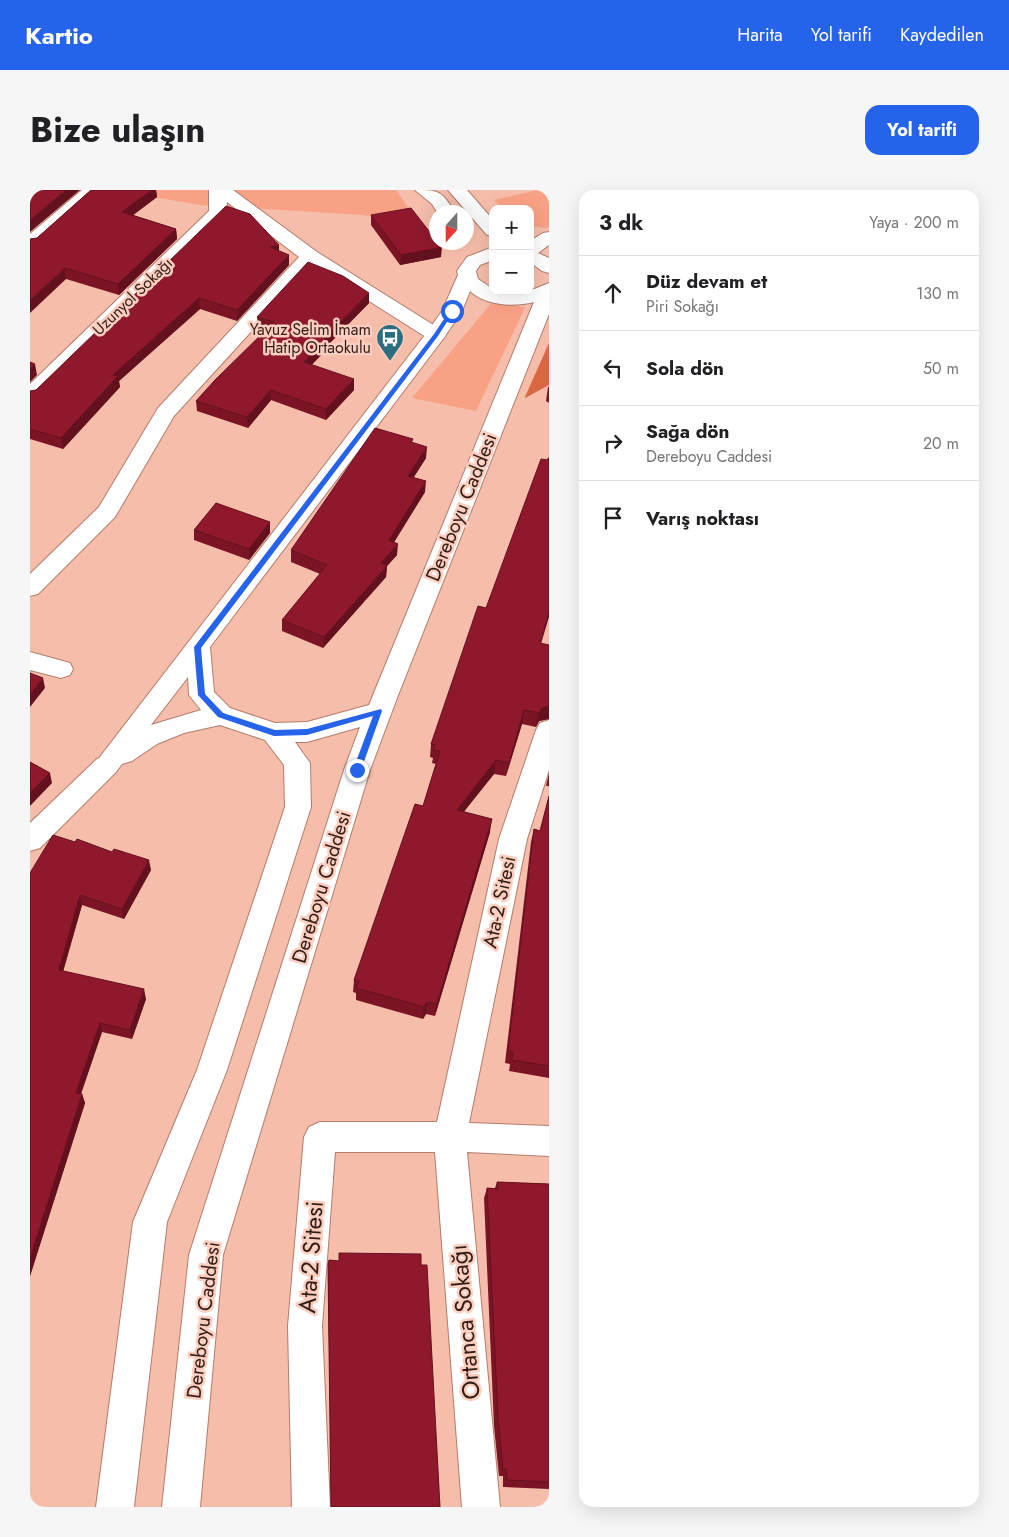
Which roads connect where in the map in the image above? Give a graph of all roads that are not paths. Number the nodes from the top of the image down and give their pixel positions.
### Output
1 (93, 190) edge
2 (220, 190) edge
3 (424, 190) edge
4 (466, 191) edge
5 (442, 205) edge
6 (489, 225) edge
7 (549, 237) edge
8 (30, 243) edge
9 (534, 247) edge
10 (489, 254) edge
11 (310, 256) junction
12 (534, 258) edge
13 (465, 266) junction
14 (549, 267) edge
15 (549, 289) edge
16 (436, 335) junction
17 (30, 395) edge
18 (30, 588) edge
19 (198, 647) junction
20 (30, 662) edge
21 (61, 669) dead end
22 (378, 711) junction
23 (221, 715) junction
24 (549, 730) edge
25 (274, 733) junction
26 (106, 766) junction
27 (30, 840) edge
28 (450, 1137) junction
29 (549, 1141) edge
30 (114, 1507) edge
31 (181, 1507) edge
32 (311, 1507) edge
33 (480, 1507) edge

1 - 8 main road
2 - 11 main road, Uzunyol Sokağı
2 - 17 main road, Uzunyol Sokağı
3 - 5 main road
4 - 6 main road
7 - 9 main road
10 - 13 main road
11 - 16 main road, Uzunyol Sokağı
11 - 18 main road
12 - 14 main road
13 - 15 main road, Dereboyu Caddesi
13 - 16 main road
15 - 22 main road, Dereboyu Caddesi
16 - 19 main road
19 - 23 main road
19 - 26 main road
20 - 21 main road
22 - 25 main road
22 - 31 main road, Dereboyu Caddesi
23 - 25 main road
23 - 26 main road
24 - 28 main road, Ata-2 Sitesi
25 - 30 main road
26 - 27 main road
28 - 29 main road, Ata-2 Sitesi
28 - 32 main road, Ata-2 Sitesi
28 - 33 main road, Ortanca Sokağı

